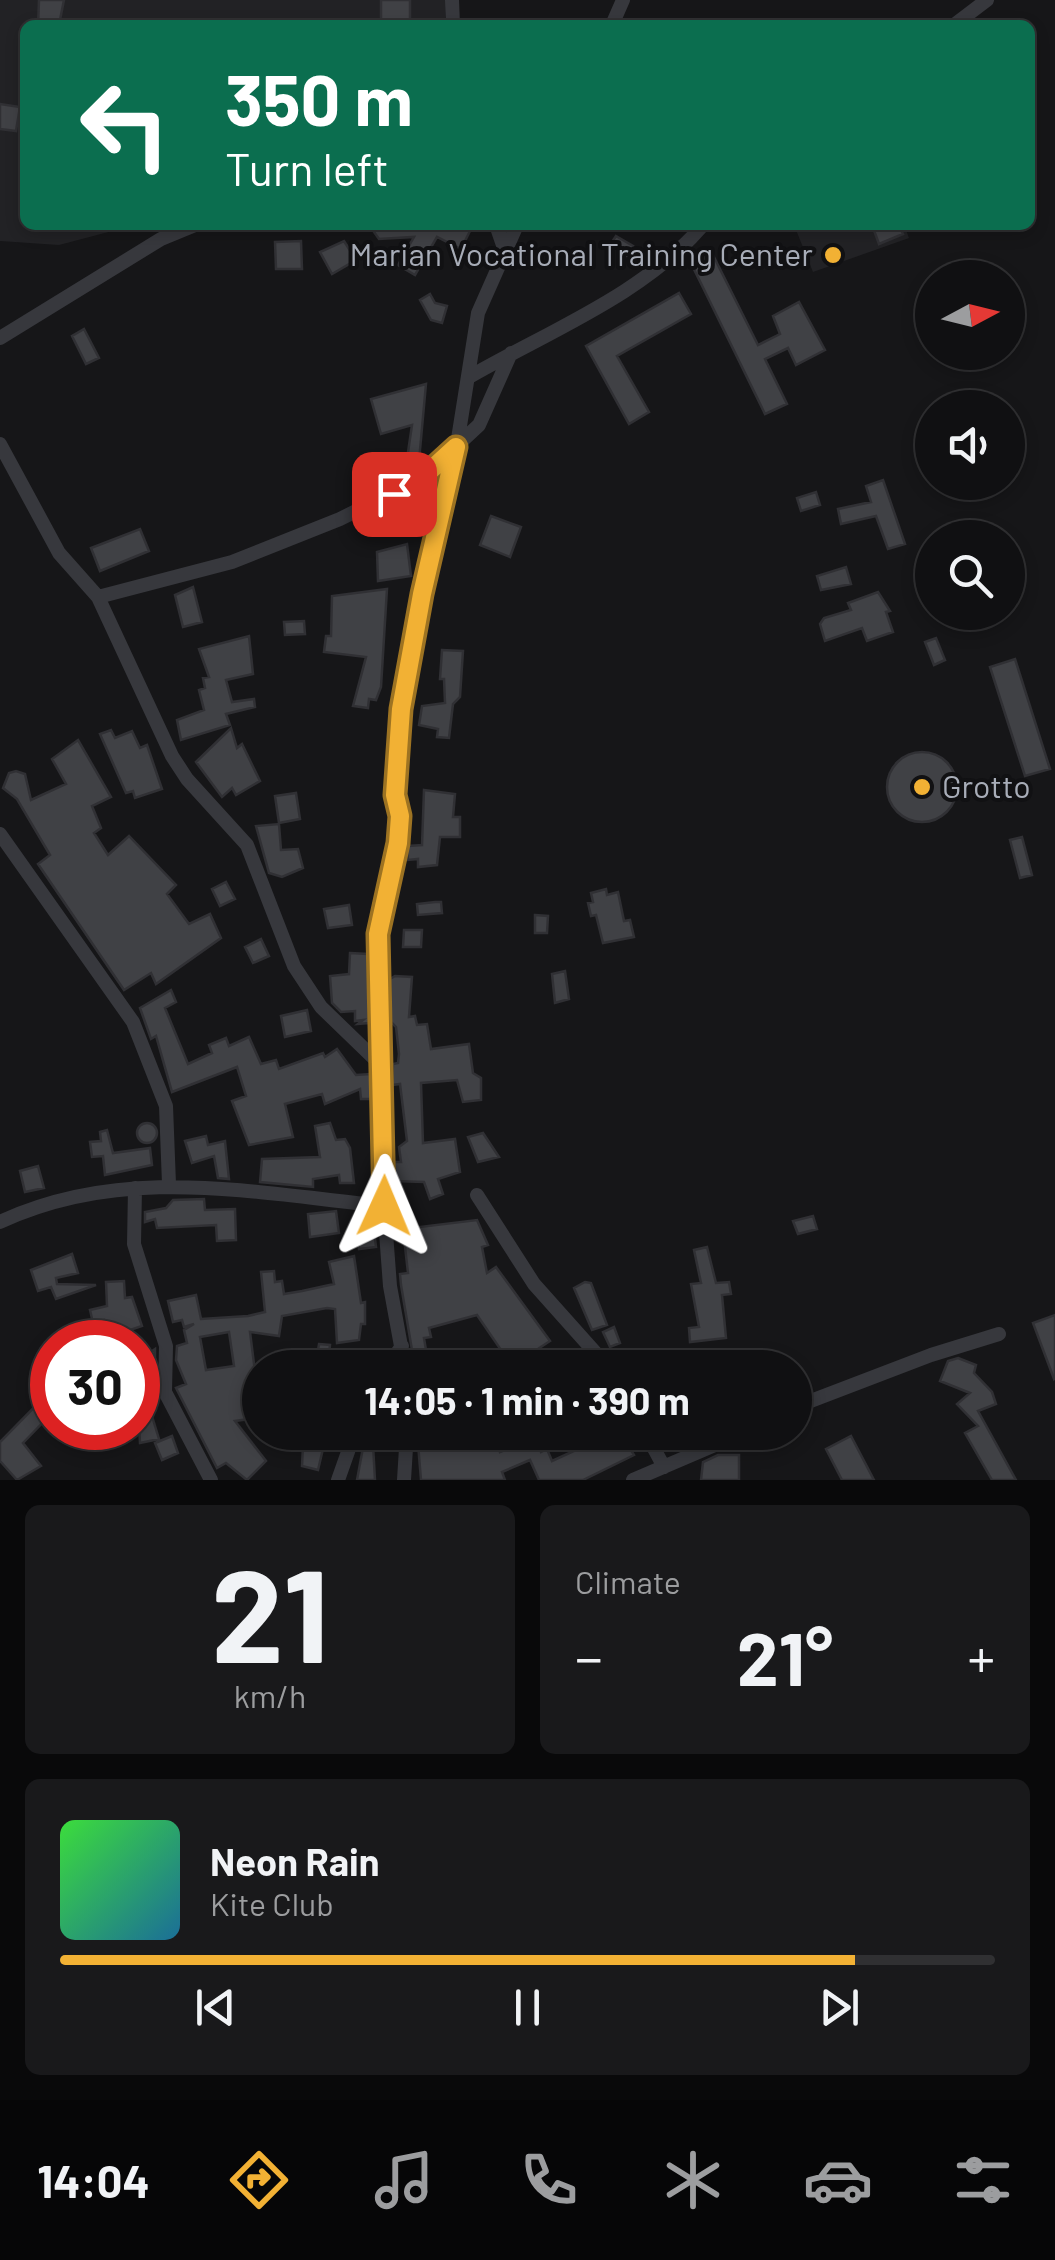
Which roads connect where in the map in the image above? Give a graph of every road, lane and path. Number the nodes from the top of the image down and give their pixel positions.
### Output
1 (987, 0) edge
2 (961, 20) edge
3 (184, 230) edge
4 (498, 230) edge
5 (514, 230) edge
6 (699, 230) edge
7 (504, 248) junction
8 (0, 338) edge
9 (511, 353) junction
10 (471, 376) junction
11 (0, 444) edge
12 (456, 447) junction
13 (98, 597) junction
14 (0, 834) edge
15 (383, 1067) junction
16 (169, 1184) junction
17 (136, 1188) junction
18 (476, 1195) dead end
19 (384, 1206) junction
20 (0, 1222) edge
21 (999, 1334) dead end
22 (402, 1346) junction
23 (399, 1350) edge
24 (402, 1350) edge
25 (595, 1350) edge
26 (812, 1400) edge
27 (349, 1450) edge
28 (406, 1450) edge
29 (655, 1450) edge
30 (703, 1450) edge
31 (664, 1467) junction
32 (212, 1480) edge
33 (338, 1480) edge
34 (404, 1480) edge
35 (632, 1480) edge

1 - 2 street
3 - 8 street
4 - 7 street
5 - 7 street
6 - 9 street
7 - 10 street
9 - 10 street
9 - 12 street
10 - 12 street
11 - 13 street
12 - 13 street
12 - 15 street
13 - 15 street
14 - 16 street
15 - 19 street
16 - 17 street
16 - 19 street
17 - 20 street
17 - 32 street
18 - 25 street
19 - 22 street
21 - 26 street
22 - 23 street
22 - 24 street
27 - 33 street
28 - 34 street
29 - 31 street
30 - 31 street
31 - 35 street

